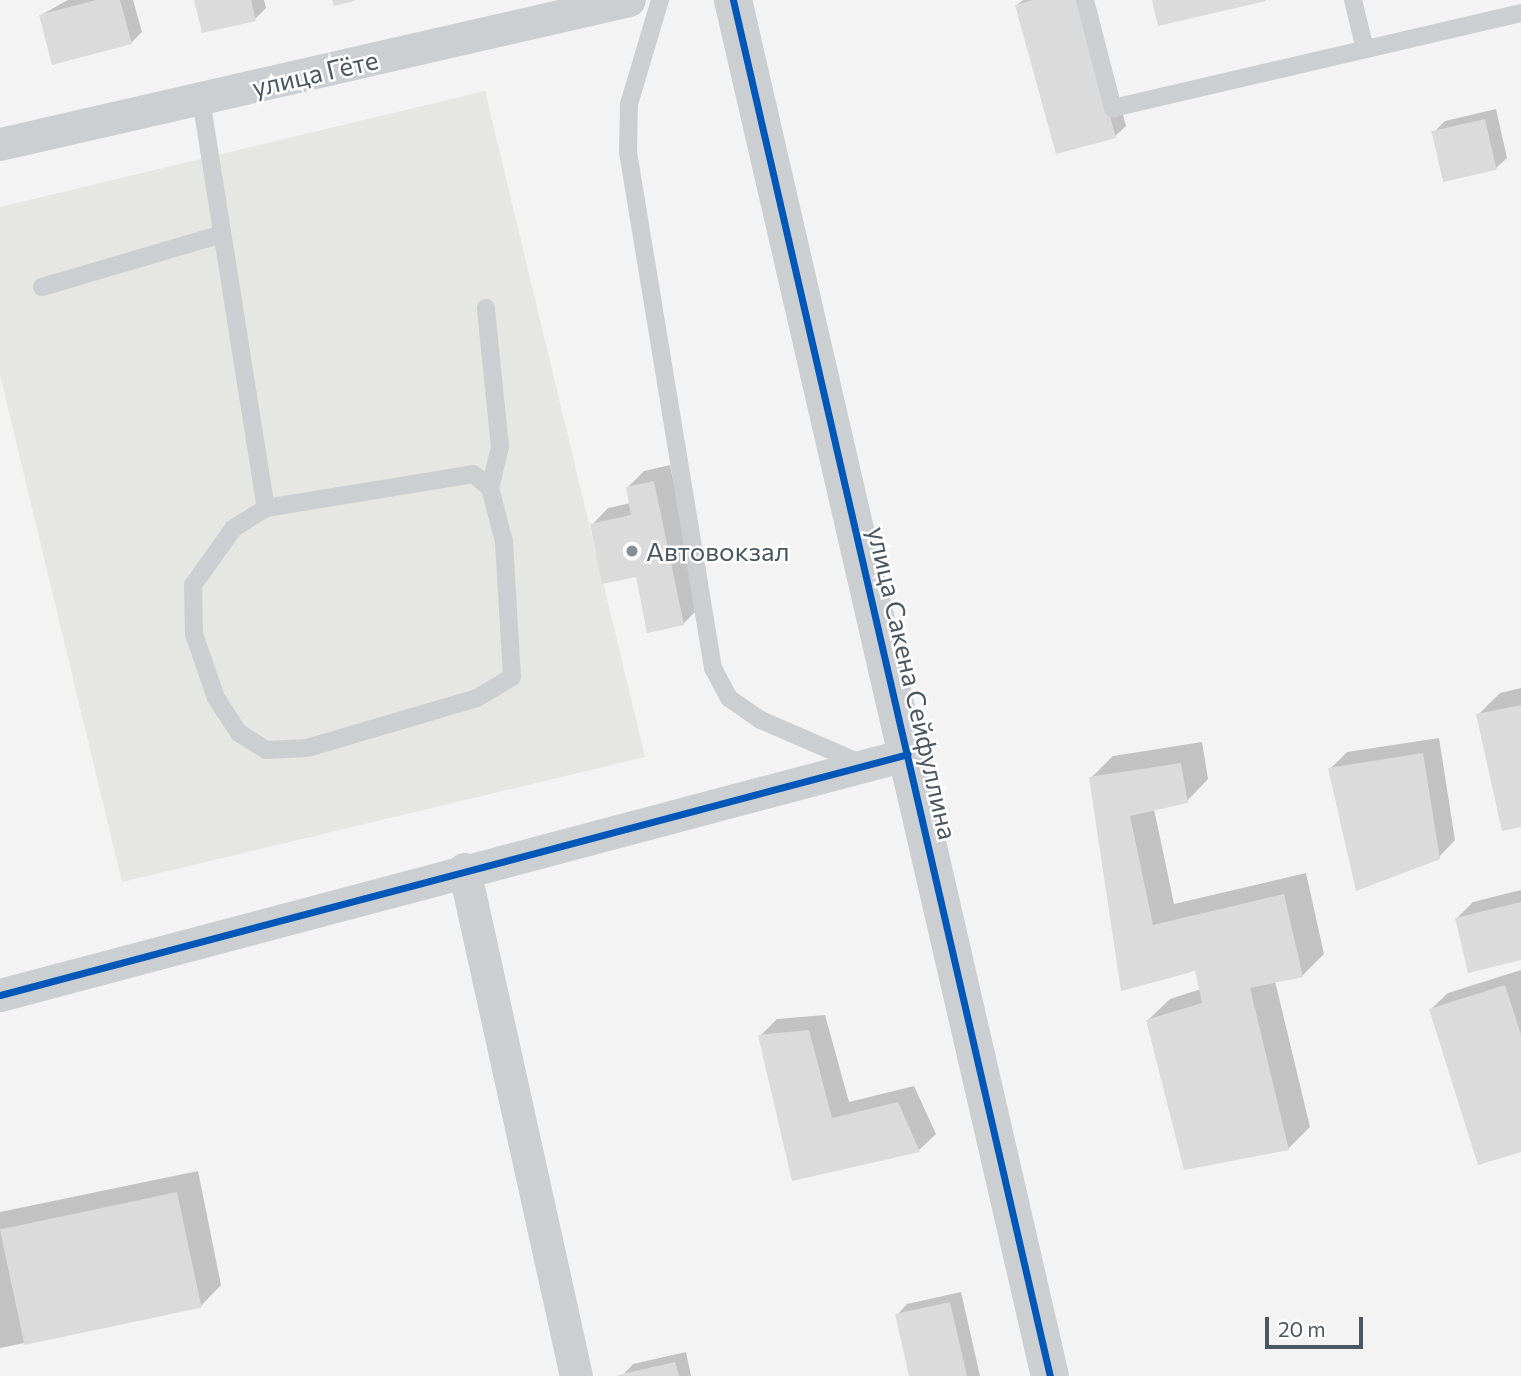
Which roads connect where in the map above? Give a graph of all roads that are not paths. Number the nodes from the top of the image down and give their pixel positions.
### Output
1 (629, 0) edge
2 (660, 0) edge
3 (733, 0) edge
4 (1085, 0) edge
5 (1353, 0) edge
6 (1521, 13) edge
7 (1366, 49) junction
8 (201, 99) junction
9 (0, 144) edge
10 (219, 235) junction
11 (41, 287) dead end
12 (486, 308) dead end
13 (490, 488) junction
14 (266, 508) junction
15 (908, 754) junction
16 (865, 765) junction
17 (464, 869) junction
18 (0, 995) edge
19 (576, 1376) edge
20 (1049, 1376) edge

1 - 8 street, улица Гёте
2 - 16 lane
3 - 15 street, улица Сакена Сейфуллина
4 - 7 lane
5 - 7 lane
6 - 7 lane
8 - 9 street, улица Гёте
8 - 10 lane
10 - 11 lane
10 - 14 lane
12 - 13 lane
13 - 14 lane
13 - 14 lane
15 - 16 street
15 - 20 street, улица Сакена Сейфуллина
16 - 17 street
17 - 18 street
17 - 19 street

